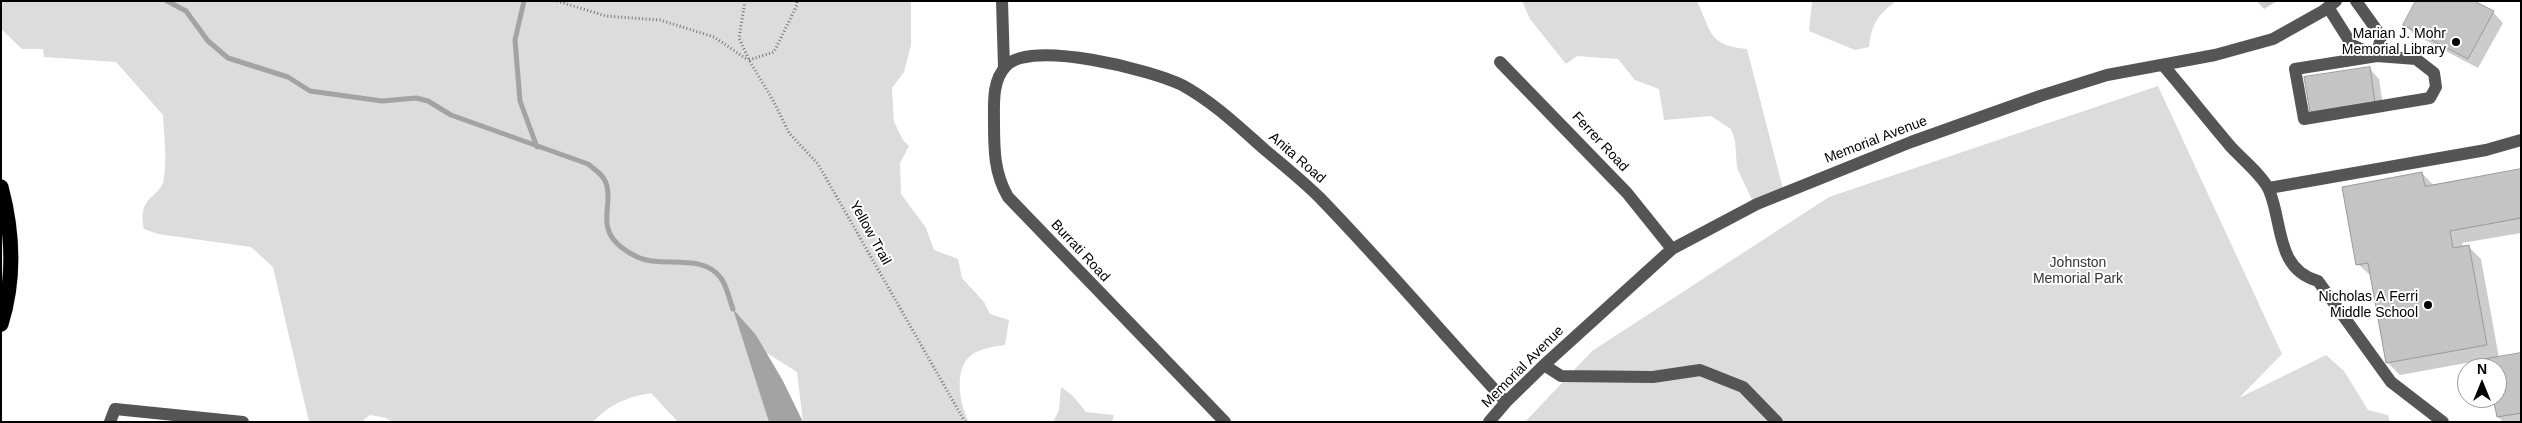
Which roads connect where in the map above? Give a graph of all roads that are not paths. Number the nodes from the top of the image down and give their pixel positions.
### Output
1 (1002, 1) edge
2 (2356, 1) edge
3 (2332, 4) edge
4 (2376, 56) junction
5 (1500, 62) dead end
6 (2163, 65) junction
7 (1004, 67) junction
8 (2521, 140) edge
9 (1, 187) edge
10 (2269, 188) junction
11 (1672, 249) junction
12 (1, 324) edge
13 (1544, 365) junction
14 (1506, 402) junction
15 (110, 422) edge
16 (243, 422) edge
17 (1225, 422) edge
18 (1489, 422) edge
19 (1777, 422) edge
20 (2444, 422) edge

1 - 7 street
2 - 4 street
3 - 4 street
3 - 6 street, Memorial Avenue
4 - 4 street
5 - 11 street, Ferrer Road
6 - 10 street
6 - 11 street, Memorial Avenue
7 - 14 street, Anita Road
7 - 17 street, Burrati Road
8 - 10 street
9 - 12 highway
10 - 20 street
11 - 13 street, Memorial Avenue
13 - 14 street, Memorial Avenue
13 - 19 street
14 - 18 street, Memorial Avenue
15 - 16 street

